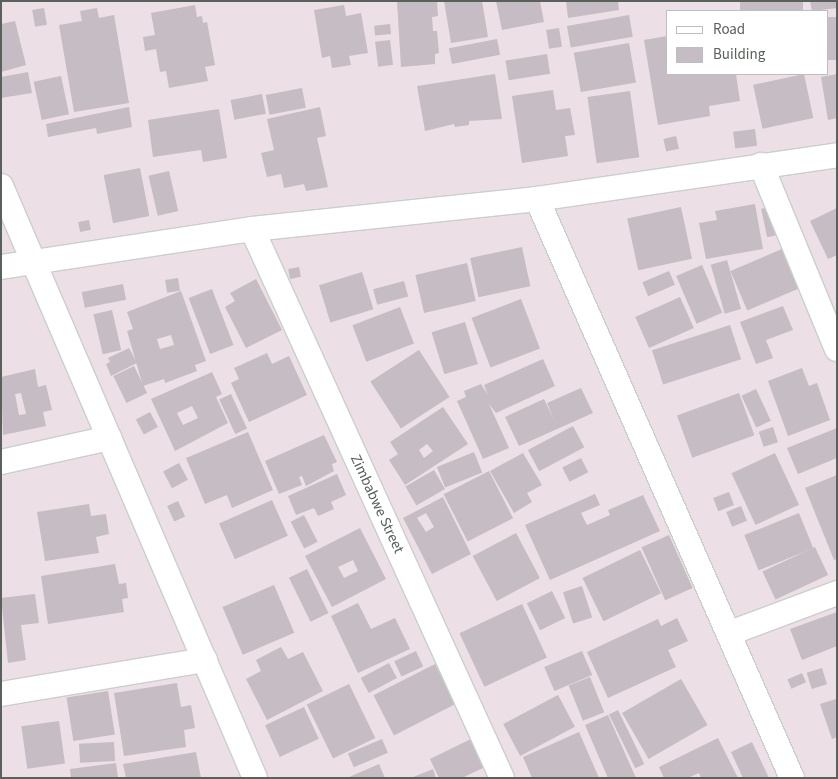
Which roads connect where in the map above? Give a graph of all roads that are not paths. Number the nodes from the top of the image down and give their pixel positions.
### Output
1 (837, 155) edge
2 (761, 166) junction
3 (1, 186) edge
4 (537, 199) junction
5 (252, 230) junction
6 (32, 263) junction
7 (1, 267) edge
8 (837, 349) edge
9 (109, 438) junction
10 (1, 462) edge
11 (837, 593) edge
12 (730, 632) junction
13 (205, 660) junction
14 (1, 694) edge
15 (255, 778) edge
16 (502, 778) edge
17 (792, 778) edge

1 - 2 street
2 - 4 street
2 - 8 street
3 - 6 street
4 - 5 street
4 - 12 street
5 - 6 street
5 - 16 street, Zimbabwe Street
6 - 7 street
6 - 9 street
9 - 10 street
9 - 13 street
11 - 12 street
12 - 17 street
13 - 14 street
13 - 15 street

